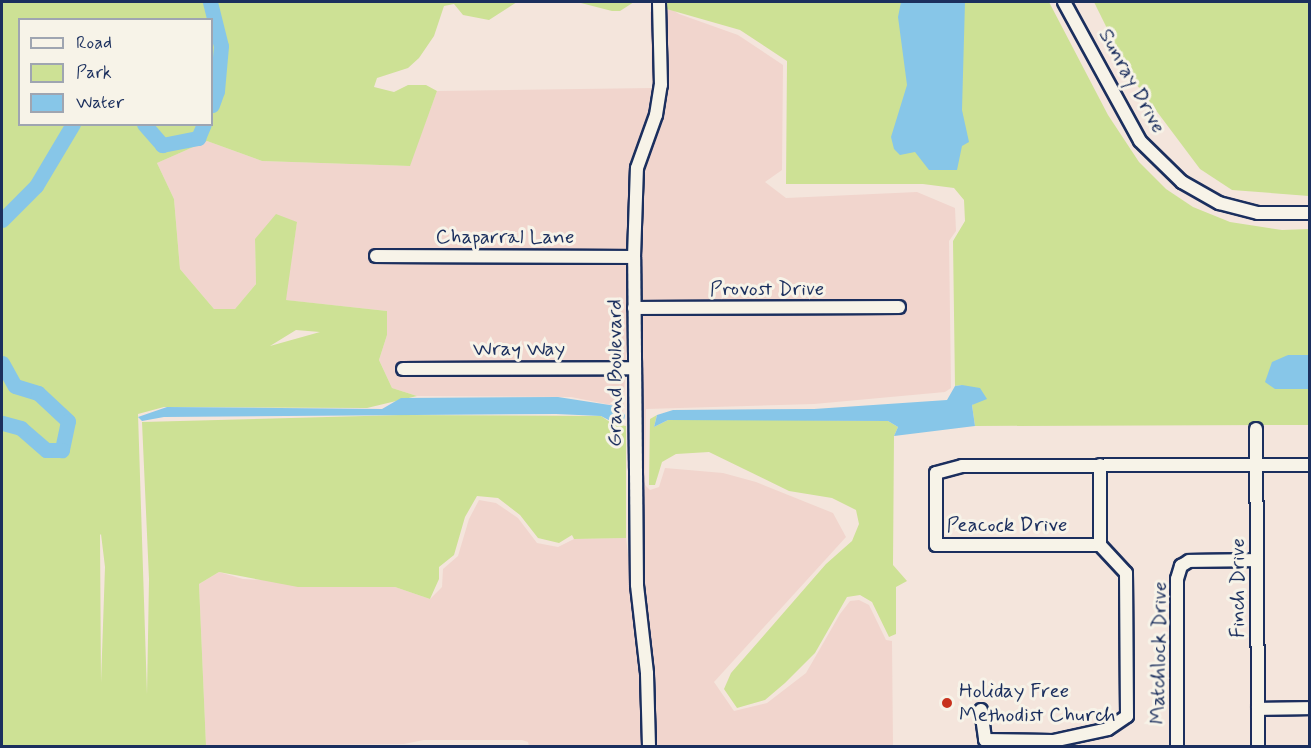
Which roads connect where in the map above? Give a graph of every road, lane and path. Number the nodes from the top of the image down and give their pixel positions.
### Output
1 (659, 2) edge
2 (1064, 2) edge
3 (1073, 2) edge
4 (1081, 30) junction
5 (1310, 213) edge
6 (376, 256) dead end
7 (634, 257) junction
8 (634, 308) junction
9 (899, 308) dead end
10 (635, 368) junction
11 (403, 369) dead end
12 (1256, 429) dead end
13 (1100, 465) junction
14 (1257, 465) junction
15 (1310, 465) edge
16 (1100, 545) junction
17 (1257, 560) junction
18 (1310, 708) edge
19 (1257, 709) junction
20 (981, 710) dead end
21 (1053, 744) edge
22 (649, 747) edge
23 (1177, 747) edge
24 (1258, 747) edge

1 - 7 street, Grand Boulevard
2 - 4 street, Sunray Drive
3 - 4 street, Sunray Drive
4 - 5 street, Sunray Drive
6 - 7 street, Chaparral Lane
7 - 8 street, Grand Boulevard
8 - 9 street, Provost Drive
8 - 10 street, Grand Boulevard
10 - 11 street, Wray Way
10 - 22 street, Grand Boulevard
12 - 14 street, Finch Drive
13 - 14 street, Peacock Drive
13 - 16 street
13 - 16 street, Peacock Drive
14 - 15 street, Peacock Drive
14 - 17 street, Finch Drive
16 - 21 street
17 - 19 street, Finch Drive
17 - 23 street, Matchlock Drive
18 - 19 street
19 - 24 street, Finch Drive
20 - 21 street

